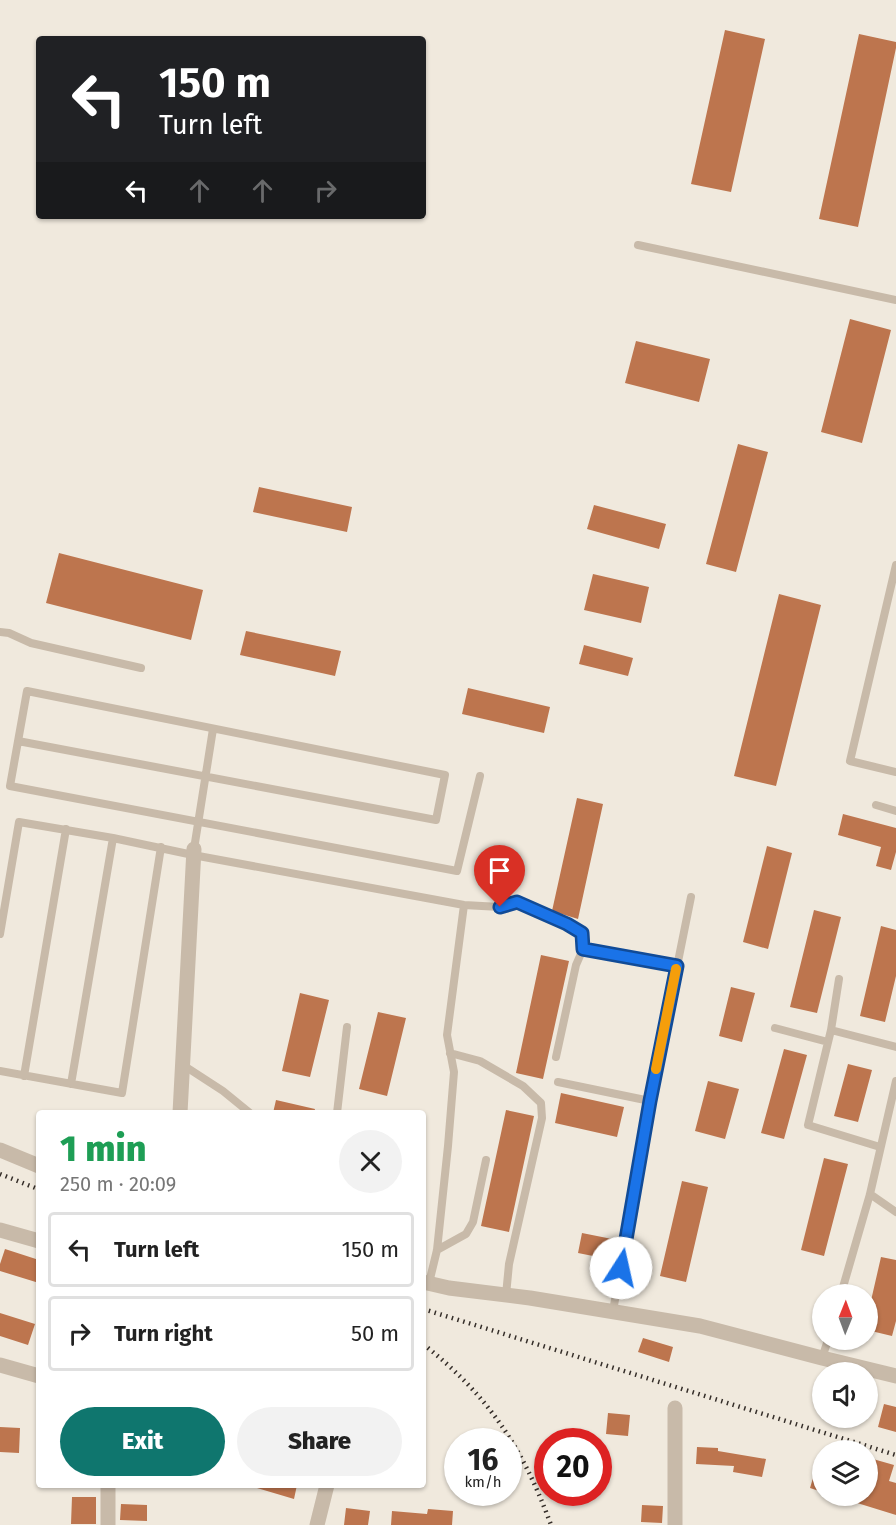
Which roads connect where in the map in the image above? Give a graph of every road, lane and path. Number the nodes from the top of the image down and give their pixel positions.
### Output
1 (638, 245) dead end
2 (896, 300) edge
3 (896, 566) edge
4 (0, 632) edge
5 (141, 668) dead end
6 (213, 729) junction
7 (18, 741) junction
8 (896, 772) edge
9 (205, 776) junction
10 (480, 776) dead end
11 (876, 805) dead end
12 (896, 811) edge
13 (196, 823) junction
14 (66, 829) junction
15 (113, 838) junction
16 (161, 847) junction
17 (193, 852) junction
18 (691, 897) dead end
19 (464, 905) junction
20 (0, 934) edge
21 (583, 949) junction
22 (677, 966) junction
23 (839, 980) dead end
24 (348, 1028) dead end
25 (775, 1028) dead end
26 (831, 1030) junction
27 (828, 1042) junction
28 (896, 1047) edge
29 (450, 1053) junction
30 (556, 1057) dead end
31 (183, 1065) junction
32 (0, 1071) edge
33 (24, 1076) junction
34 (558, 1083) dead end
35 (72, 1084) junction
36 (896, 1085) edge
37 (650, 1101) junction
38 (180, 1110) edge
39 (246, 1110) edge
40 (337, 1110) edge
41 (880, 1147) junction
42 (0, 1150) edge
43 (486, 1160) dead end
44 (36, 1165) edge
45 (870, 1194) junction
46 (896, 1212) edge
47 (0, 1230) edge
48 (36, 1240) edge
49 (437, 1250) junction
50 (426, 1283) edge
51 (844, 1284) edge
52 (506, 1295) junction
53 (613, 1311) junction
54 (825, 1350) edge
55 (822, 1359) junction
56 (0, 1365) edge
57 (36, 1375) edge
58 (896, 1376) edge
59 (675, 1408) dead end
60 (108, 1488) edge
61 (326, 1488) edge
62 (108, 1525) edge
63 (317, 1525) edge
64 (675, 1525) edge

1 - 2 lane
3 - 8 lane
4 - 5 lane
6 - 7 lane
6 - 9 lane
6 - 9 lane
7 - 9 lane
7 - 13 lane
9 - 13 lane
10 - 13 lane
11 - 12 lane
13 - 17 lane
14 - 15 lane
14 - 20 lane
14 - 33 lane
15 - 16 lane
15 - 35 lane
16 - 17 lane
16 - 35 lane
17 - 19 lane
17 - 31 street
18 - 22 lane
19 - 21 lane
19 - 29 lane
21 - 22 lane
21 - 30 lane
22 - 37 lane
23 - 26 lane
24 - 40 lane
25 - 27 lane
26 - 27 lane
26 - 28 lane
27 - 41 lane
29 - 49 lane
29 - 52 lane
31 - 38 street
31 - 39 lane
32 - 33 lane
33 - 35 lane
34 - 37 lane
36 - 41 lane
37 - 53 lane
41 - 45 lane
42 - 44 street
43 - 49 lane
45 - 46 lane
45 - 51 lane
47 - 48 street
49 - 50 lane
50 - 52 street
52 - 53 street
53 - 55 street
54 - 55 lane
55 - 58 street
56 - 57 street
59 - 64 street
60 - 62 street
61 - 63 street

